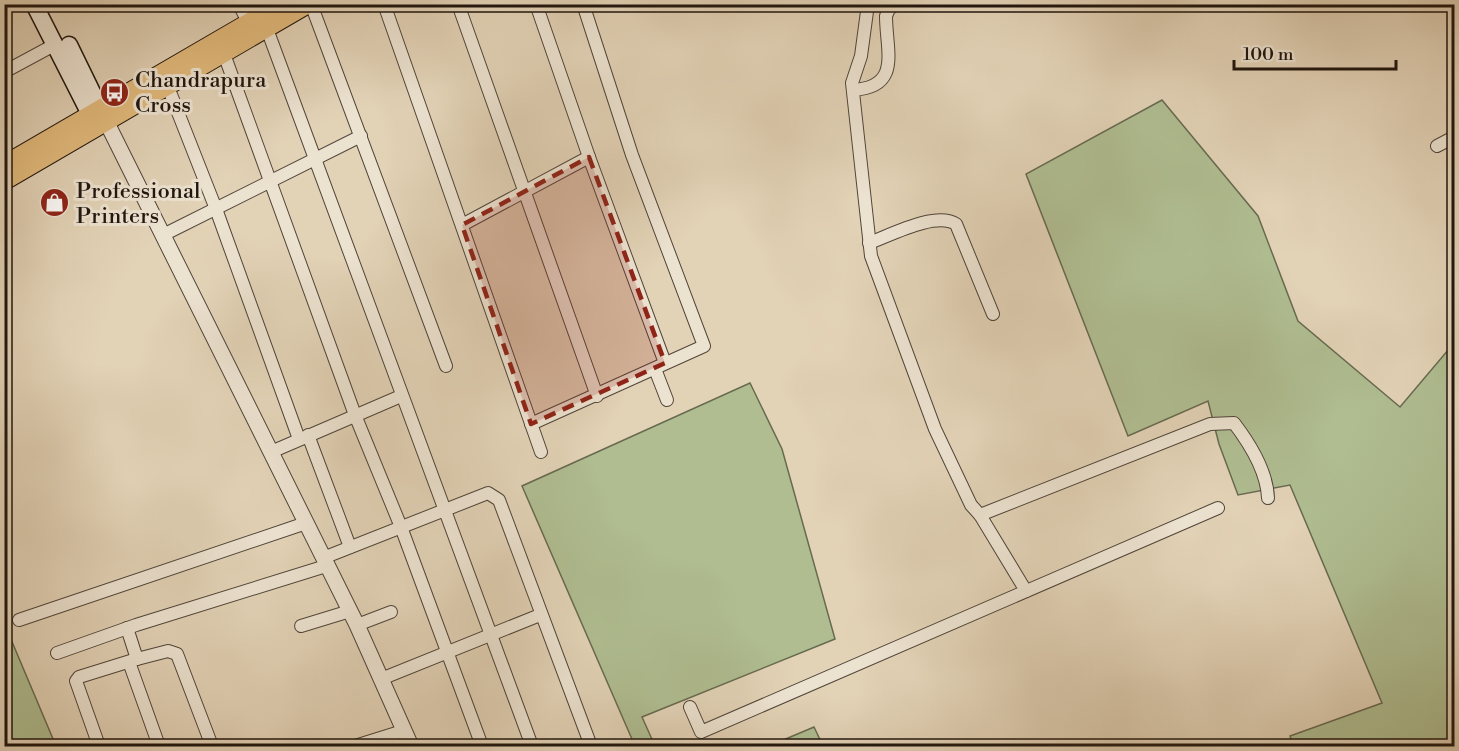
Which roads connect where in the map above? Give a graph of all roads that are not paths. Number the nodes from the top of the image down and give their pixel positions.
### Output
1 (34, 4) edge
2 (47, 4) edge
3 (239, 4) edge
4 (280, 4) edge
5 (309, 4) edge
6 (384, 4) edge
7 (458, 4) edge
8 (536, 4) edge
9 (583, 4) edge
10 (868, 4) edge
11 (896, 4) edge
12 (258, 26) junction
13 (56, 44) junction
14 (224, 54) junction
15 (4, 72) edge
16 (168, 87) junction
17 (853, 90) junction
18 (99, 120) junction
19 (361, 136) junction
20 (1455, 137) edge
21 (1437, 146) dead end
22 (589, 157) junction
23 (315, 161) junction
24 (4, 165) edge
25 (4, 181) edge
26 (270, 183) junction
27 (522, 191) junction
28 (216, 209) junction
29 (462, 225) junction
30 (163, 235) junction
31 (869, 243) junction
32 (993, 314) dead end
33 (446, 366) dead end
34 (660, 366) junction
35 (401, 396) junction
36 (597, 396) junction
37 (667, 400) dead end
38 (355, 415) junction
39 (531, 424) junction
40 (303, 437) junction
41 (272, 452) junction
42 (541, 452) dead end
43 (1268, 498) dead end
44 (1218, 508) dead end
45 (444, 510) junction
46 (980, 515) junction
47 (306, 524) junction
48 (400, 527) junction
49 (350, 547) junction
50 (325, 562) junction
51 (1026, 591) junction
52 (350, 611) junction
53 (391, 612) dead end
54 (540, 615) junction
55 (19, 620) dead end
56 (301, 626) dead end
57 (357, 626) junction
58 (127, 628) junction
59 (491, 635) junction
60 (57, 653) dead end
61 (446, 655) junction
62 (133, 661) junction
63 (381, 679) junction
64 (690, 707) dead end
65 (403, 730) junction
66 (99, 747) edge
67 (159, 747) edge
68 (212, 747) edge
69 (355, 747) edge
70 (411, 747) edge
71 (482, 747) edge
72 (532, 747) edge
73 (591, 747) edge

1 - 13 main road
2 - 18 main road
3 - 12 street
4 - 12 main road
5 - 12 main road
5 - 19 street
6 - 29 street
7 - 27 street
8 - 22 street
9 - 34 street
10 - 17 street
11 - 17 street
12 - 14 main road
12 - 18 main road
12 - 23 street
13 - 15 street
13 - 18 main road
14 - 16 main road
14 - 26 street
16 - 18 main road
16 - 28 street
17 - 31 street
18 - 24 main road
18 - 25 main road
18 - 30 street
19 - 23 street
19 - 33 street
20 - 21 street
22 - 27 street
22 - 34 street
23 - 26 street
23 - 35 street
26 - 28 street
26 - 38 street
27 - 29 street
27 - 36 street
28 - 30 street
28 - 40 street
29 - 39 street
30 - 41 street
31 - 32 street
31 - 46 street
34 - 36 street
34 - 37 street
35 - 38 street
35 - 45 street
36 - 39 street
38 - 40 street
38 - 48 street
39 - 42 street
40 - 41 street
40 - 49 street
41 - 47 street
43 - 46 street
44 - 51 street
45 - 48 street
45 - 54 street
45 - 59 street
46 - 51 street
47 - 50 street
47 - 55 street
48 - 49 street
48 - 61 street
49 - 50 street
50 - 52 street
50 - 58 street
51 - 64 street
52 - 56 street
52 - 57 street
53 - 57 street
54 - 59 street
54 - 73 street
57 - 63 street
58 - 60 street
58 - 62 street
59 - 61 street
59 - 72 street
61 - 63 street
61 - 71 street
62 - 66 street
62 - 67 street
62 - 68 street
63 - 65 street
65 - 69 street
65 - 70 street

